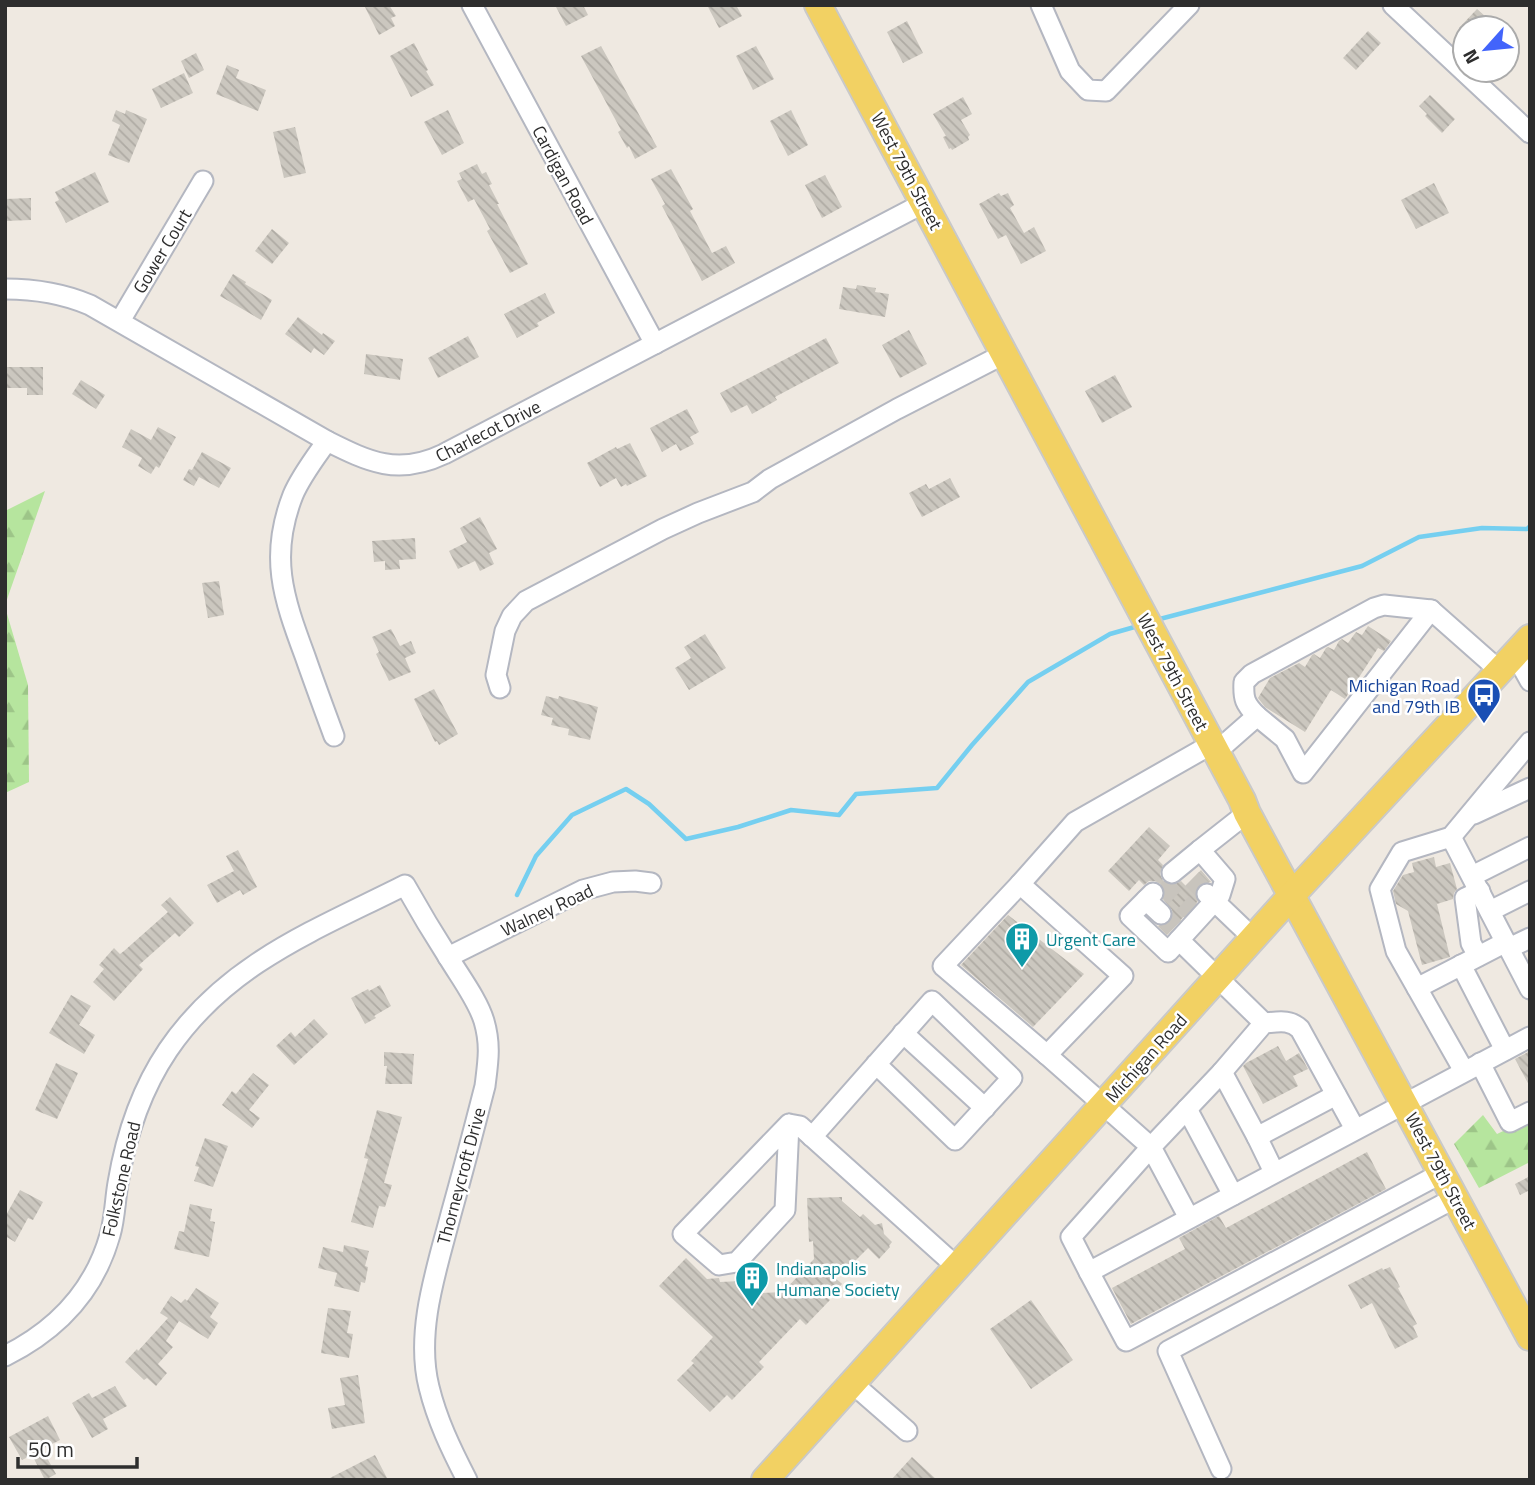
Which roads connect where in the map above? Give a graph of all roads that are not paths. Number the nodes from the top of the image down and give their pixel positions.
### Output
1 (472, 5) edge
2 (818, 5) edge
3 (1041, 5) edge
4 (1189, 5) edge
5 (1393, 5) edge
6 (1530, 133) edge
7 (203, 181) dead end
8 (924, 203) junction
9 (5, 289) edge
10 (120, 321) junction
11 (655, 344) junction
12 (1004, 354) junction
13 (327, 441) junction
14 (1431, 610) junction
15 (1515, 654) edge
16 (1530, 681) edge
17 (500, 688) dead end
18 (1257, 716) junction
19 (334, 736) dead end
20 (1530, 742) edge
21 (1214, 748) junction
22 (1530, 788) edge
23 (1247, 813) junction
24 (1466, 818) junction
25 (1451, 837) junction
26 (1530, 847) edge
27 (1200, 850) junction
28 (1182, 873) dead end
29 (651, 883) dead end
30 (1020, 884) junction
31 (1476, 884) junction
32 (405, 885) joint
33 (1530, 891) edge
34 (1292, 895) junction
35 (1210, 898) junction
36 (1490, 911) junction
37 (1161, 914) tunnel mouth
38 (1179, 935) junction
39 (1253, 938) junction
40 (1530, 938) edge
41 (1507, 945) junction
42 (448, 957) junction
43 (1469, 961) junction
44 (1218, 977) junction
45 (1417, 988) junction
46 (1530, 989) edge
47 (1264, 1023) junction
48 (903, 1033) junction
49 (1530, 1037) edge
50 (1505, 1050) junction
51 (1047, 1055) junction
52 (876, 1064) junction
53 (1472, 1067) junction
54 (1222, 1072) junction
55 (1336, 1095) junction
56 (1404, 1103) junction
57 (1104, 1104) junction
58 (985, 1108) junction
59 (1187, 1109) junction
60 (1530, 1112) edge
61 (789, 1124) junction
62 (1355, 1129) junction
63 (812, 1137) junction
64 (1257, 1137) junction
65 (1151, 1147) junction
66 (1275, 1172) junction
67 (1442, 1173) junction
68 (1233, 1195) junction
69 (1455, 1198) junction
70 (1189, 1218) junction
71 (957, 1267) junction
72 (1089, 1272) junction
73 (1530, 1337) edge
74 (5, 1356) edge
75 (852, 1383) junction
76 (907, 1431) dead end
77 (1221, 1469) dead end
78 (467, 1480) edge
79 (765, 1480) edge

1 - 11 street, Cardigan Road
2 - 8 main road, West 79th Street
3 - 4 street
5 - 6 street
7 - 10 street, Gower Court
8 - 11 street, Charlecot Drive
8 - 12 main road, West 79th Street
9 - 10 street, Charlecot Drive
10 - 13 street, Charlecot Drive
11 - 13 street, Charlecot Drive
12 - 17 street
12 - 21 main road, West 79th Street
13 - 19 street
14 - 15 street
14 - 18 street
14 - 18 street
15 - 16 street
15 - 34 main road, Michigan Road
18 - 21 street
20 - 24 street
21 - 23 main road, West 79th Street
21 - 30 street
22 - 24 street
23 - 27 street
23 - 34 main road, West 79th Street
24 - 25 street
25 - 31 street
25 - 45 street
26 - 31 street
27 - 28 street
27 - 35 street
29 - 42 street, Walney Road
30 - 51 street
30 - 51 street
31 - 36 street
31 - 43 street
32 - 42 street, Thorneycroft Drive
32 - 74 street, Folkstone Road
33 - 36 street
34 - 39 main road, Michigan Road
34 - 56 main road, West 79th Street
35 - 38 street
35 - 39 street
36 - 41 street
37 - 38 street
38 - 44 street
39 - 44 main road, Michigan Road
40 - 41 street
41 - 43 street
41 - 46 street
42 - 78 street, Thorneycroft Drive
43 - 45 street
43 - 50 street
44 - 47 street
44 - 57 main road, Michigan Road
45 - 53 street
47 - 54 street
47 - 55 street
48 - 52 street
48 - 58 street
48 - 58 street
49 - 50 street
50 - 53 street
51 - 57 street
52 - 58 street
52 - 63 street
53 - 56 street
53 - 60 street
54 - 59 street
54 - 64 street
55 - 62 street
55 - 64 street
56 - 62 street
56 - 67 main road, West 79th Street
57 - 65 street
57 - 71 main road, Michigan Road
59 - 65 street
59 - 68 street
61 - 61 street
61 - 63 street
62 - 66 street
63 - 71 street
64 - 66 street
65 - 70 street
65 - 72 street
66 - 68 street
67 - 69 main road, West 79th Street
67 - 72 street
68 - 70 street
69 - 73 main road, West 79th Street
69 - 77 street
70 - 72 street
71 - 75 main road, Michigan Road
75 - 76 street
75 - 79 main road, Michigan Road

